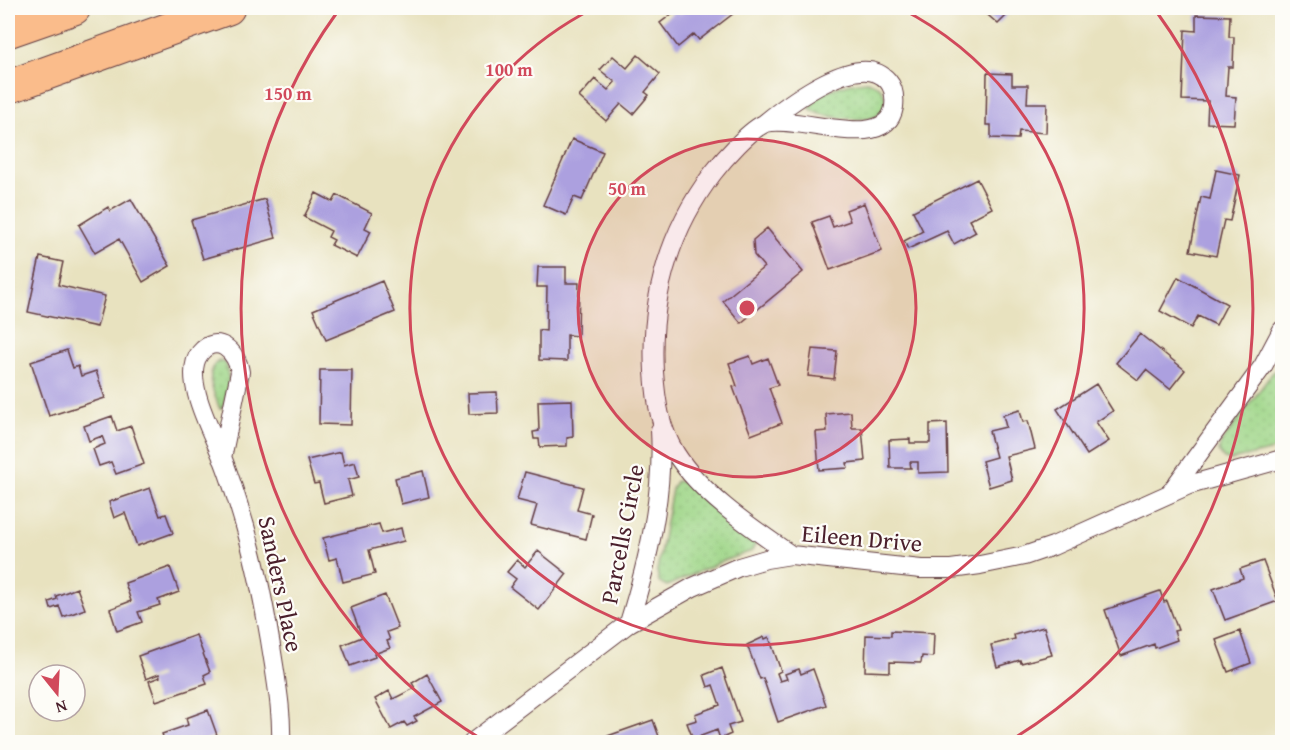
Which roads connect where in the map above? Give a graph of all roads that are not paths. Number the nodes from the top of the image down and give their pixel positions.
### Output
1 (228, 8) edge
2 (66, 9) edge
3 (8, 32) edge
4 (8, 87) edge
5 (765, 123) junction
6 (1282, 335) edge
7 (660, 419) junction
8 (222, 458) junction
9 (1282, 459) edge
10 (1170, 493) junction
11 (791, 555) junction
12 (629, 623) junction
13 (282, 723) junction
14 (281, 742) edge
15 (289, 742) edge
16 (473, 742) edge

1 - 4 highway
2 - 3 highway
5 - 5 street, Parcells Circle
5 - 7 street, Parcells Circle
6 - 10 street
7 - 11 street, Parcells Circle
7 - 12 street, Parcells Circle
8 - 8 street, Sanders Place
8 - 13 street, Sanders Place
9 - 10 street, Eileen Drive
10 - 11 street, Eileen Drive
11 - 12 street, Eileen Drive
12 - 16 street, Eileen Drive
13 - 14 street, Sanders Place
13 - 15 street, Sanders Place

